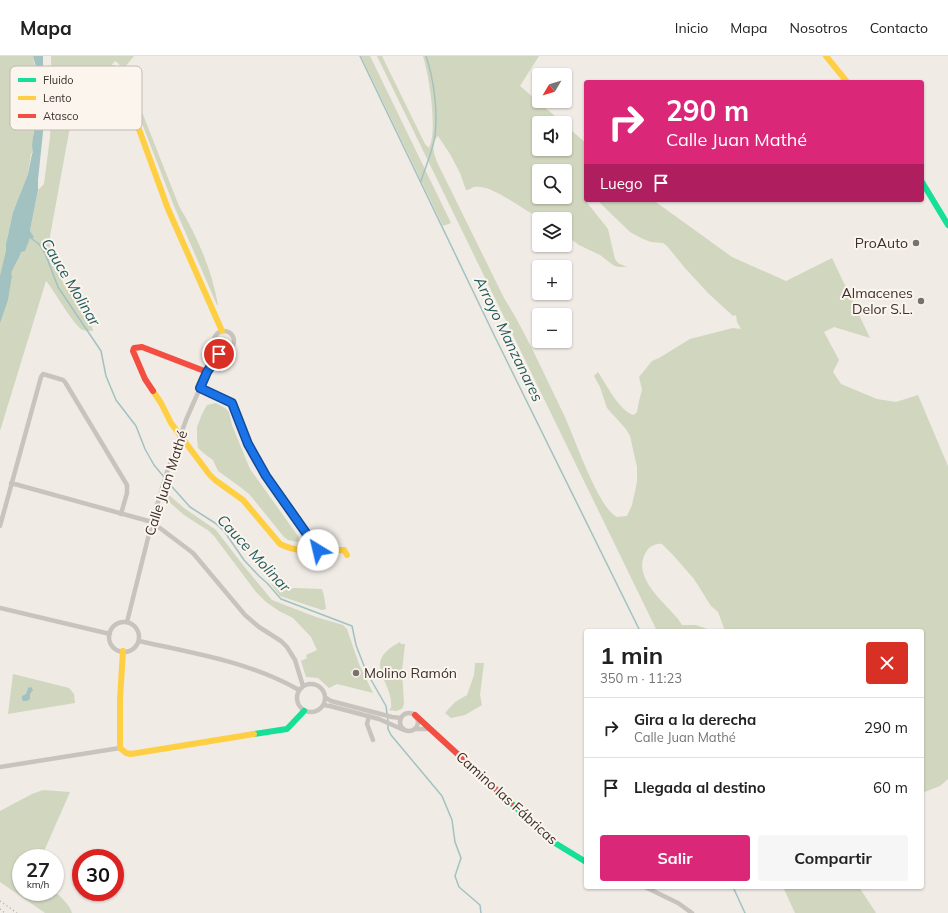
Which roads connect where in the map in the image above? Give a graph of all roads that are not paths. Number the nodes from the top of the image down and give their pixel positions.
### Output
1 (826, 56) edge
2 (830, 56) edge
3 (845, 80) edge
4 (846, 80) edge
5 (139, 130) edge
6 (924, 185) edge
7 (948, 225) edge
8 (222, 332) junction
9 (221, 350) junction
10 (207, 372) junction
11 (200, 388) junction
12 (180, 435) junction
13 (11, 483) junction
14 (121, 514) junction
15 (152, 522) junction
16 (0, 526) edge
17 (318, 550) junction
18 (347, 554) dead end
19 (0, 608) edge
20 (127, 622) junction
21 (110, 634) junction
22 (138, 641) junction
23 (123, 651) junction
24 (303, 686) junction
25 (299, 690) junction
26 (325, 697) junction
27 (323, 706) junction
28 (304, 711) junction
29 (416, 715) junction
30 (369, 716) junction
31 (401, 718) junction
32 (416, 729) junction
33 (432, 729) junction
34 (404, 730) junction
35 (373, 740) dead end
36 (122, 749) junction
37 (0, 767) edge
38 (584, 861) edge
39 (649, 889) edge
40 (692, 913) edge

1 - 3 main road
2 - 4 main road
5 - 8 main road
6 - 7 main road
8 - 9 street
8 - 9 street
9 - 10 street, Calle Juan Mathé
10 - 11 street, Calle Juan Mathé
10 - 12 main road
11 - 12 street, Calle Juan Mathé
11 - 17 street
12 - 15 street, Calle Juan Mathé
12 - 17 main road
13 - 14 street
13 - 14 street
13 - 16 street
14 - 15 street
15 - 20 street, Calle Juan Mathé
15 - 24 street
17 - 18 main road
19 - 21 street
20 - 21 street
20 - 22 street
21 - 23 street
22 - 23 street
22 - 25 street
23 - 36 main road
24 - 25 street
24 - 26 street
25 - 28 street
26 - 27 street
26 - 31 street
27 - 28 street
27 - 30 street
28 - 36 main road
29 - 31 street
29 - 32 street
29 - 33 main road, Camino las Fábricas
30 - 34 street
30 - 35 street
31 - 34 street
32 - 33 street
32 - 34 street
33 - 38 main road, Camino las Fábricas
36 - 37 street
39 - 40 street

